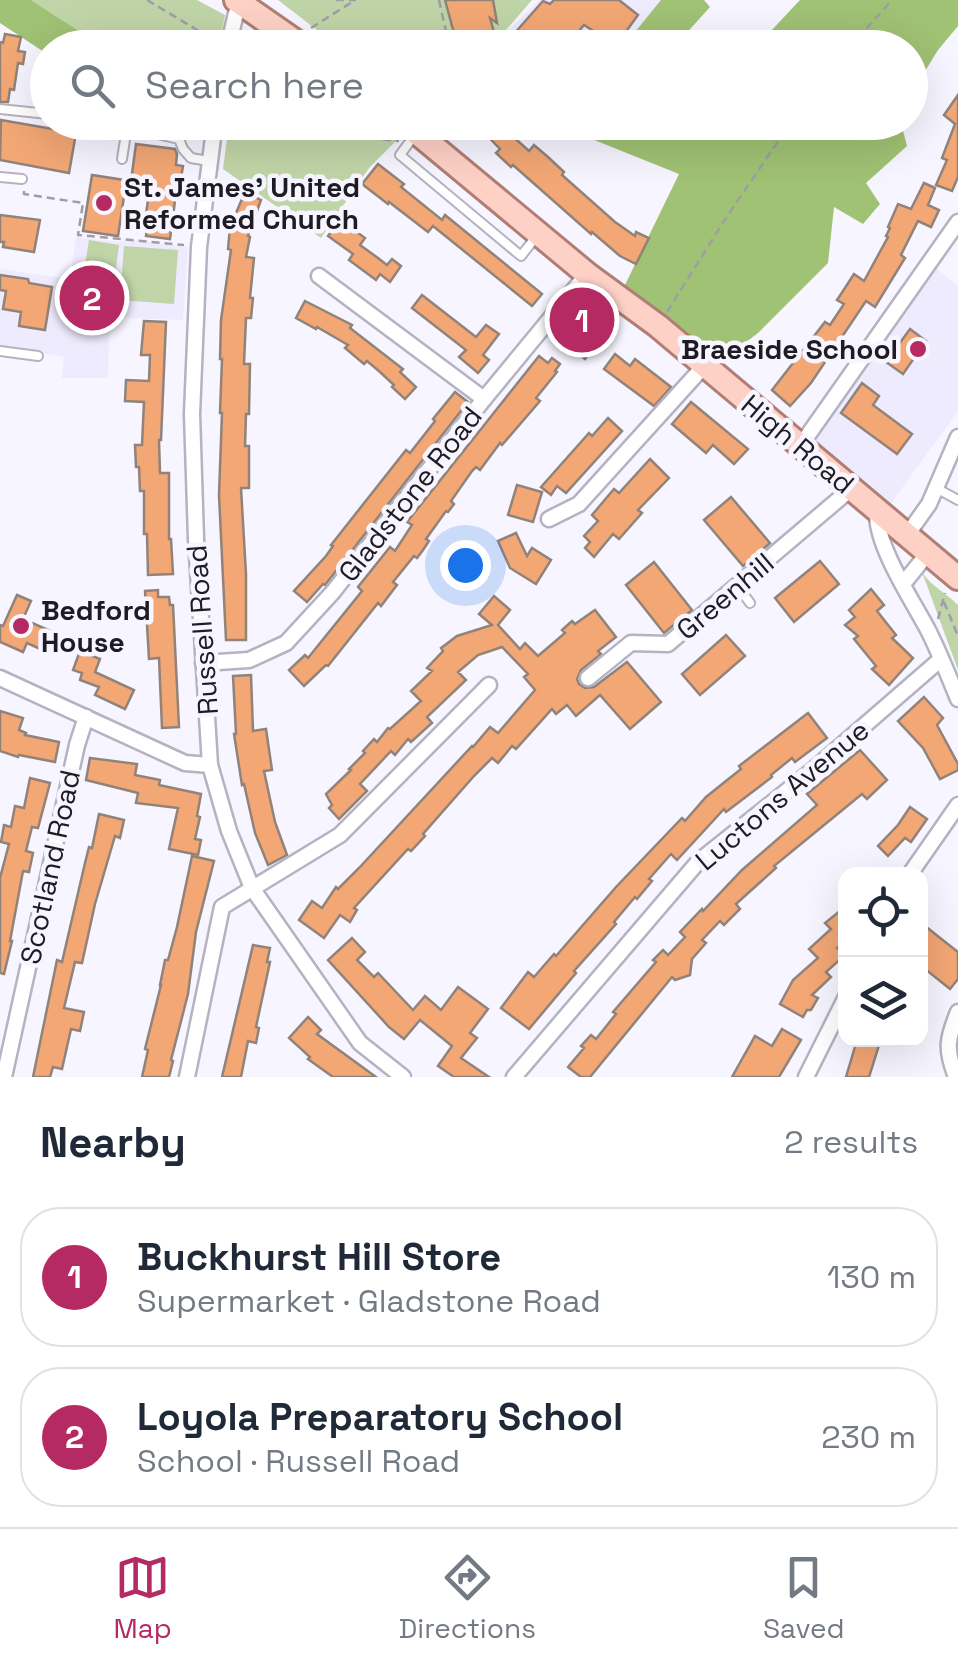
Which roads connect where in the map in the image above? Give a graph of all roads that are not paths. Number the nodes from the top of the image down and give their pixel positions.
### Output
1 (240, 2) edge
2 (231, 30) edge
3 (281, 30) edge
4 (0, 108) edge
5 (30, 112) edge
6 (125, 140) edge
7 (181, 140) edge
8 (213, 140) edge
9 (426, 140) edge
10 (122, 160) dead end
11 (210, 161) junction
12 (0, 177) edge
13 (24, 182) road end
14 (958, 222) edge
15 (953, 237) edge
16 (587, 274) junction
17 (319, 276) dead end
18 (0, 351) edge
19 (38, 356) dead end
20 (704, 366) junction
21 (484, 399) junction
22 (958, 438) edge
23 (801, 445) junction
24 (852, 488) junction
25 (936, 488) junction
26 (958, 500) edge
27 (880, 512) junction
28 (549, 519) dead end
29 (908, 534) junction
30 (928, 553) junction
31 (953, 576) edge
32 (904, 584) junction
33 (737, 586) junction
34 (750, 603) dead end
35 (941, 659) junction
36 (202, 663) junction
37 (0, 678) edge
38 (588, 678) dead end
39 (490, 685) dead end
40 (958, 699) edge
41 (86, 716) junction
42 (210, 765) junction
43 (957, 807) edge
44 (915, 867) edge
45 (252, 888) junction
46 (958, 1012) edge
47 (838, 1013) edge
48 (4, 1077) edge
49 (187, 1077) edge
50 (403, 1077) edge
51 (514, 1077) edge
52 (806, 1077) edge
53 (956, 1077) edge

1 - 2 street
1 - 3 main road
4 - 5 lane
6 - 10 lane
7 - 11 lane
8 - 11 street, Russell Road
9 - 16 main road, High Road
11 - 36 street, Russell Road
12 - 13 lane
14 - 15 street
15 - 23 street
16 - 20 main road, High Road
16 - 21 street, Gladstone Road
17 - 21 street
18 - 19 lane
20 - 23 main road, High Road
20 - 28 street
21 - 36 street, Gladstone Road
22 - 25 street
23 - 24 main road, High Road
24 - 27 main road, High Road
24 - 33 street, Greenhill
25 - 26 lane
25 - 29 street
27 - 29 main road, High Road
27 - 32 street
29 - 30 main road, High Road
30 - 31 main road, High Road
30 - 32 street
32 - 35 street
33 - 34 lane
33 - 38 street, Greenhill
35 - 40 street
35 - 51 street, Luctons Avenue
36 - 42 street, Russell Road
37 - 41 street
39 - 45 street
41 - 42 street
41 - 48 street, Scotland Road
42 - 45 street, Russell Road
43 - 44 street
45 - 49 street
45 - 50 street, Russell Road
46 - 53 street
47 - 52 street

